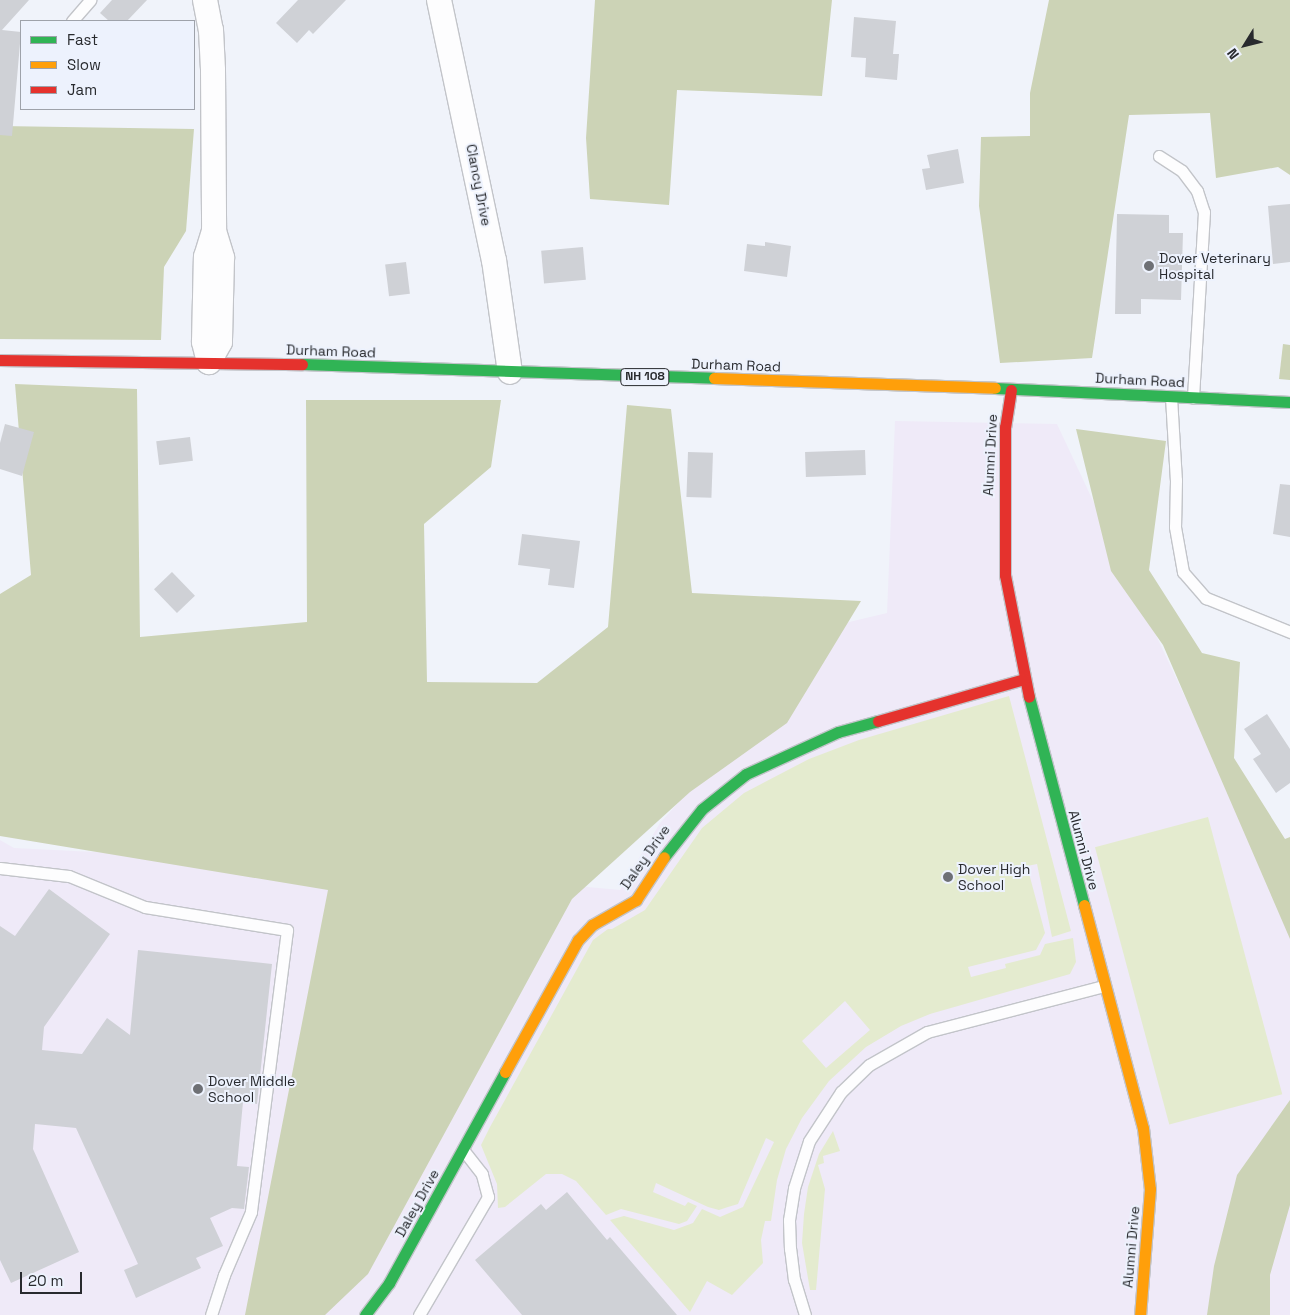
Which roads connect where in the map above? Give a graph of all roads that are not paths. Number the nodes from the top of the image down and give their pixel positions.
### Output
1 (90, 0) edge
2 (205, 0) edge
3 (439, 0) edge
4 (73, 20) edge
5 (1159, 156) dead end
6 (0, 360) edge
7 (209, 362) junction
8 (510, 372) junction
9 (1011, 390) junction
10 (1171, 397) junction
11 (1193, 398) junction
12 (1290, 402) edge
13 (1290, 632) edge
14 (1024, 679) junction
15 (0, 868) edge
16 (1104, 986) junction
17 (463, 1150) junction
18 (211, 1315) edge
19 (365, 1315) edge
20 (419, 1315) edge
21 (805, 1315) edge
22 (1140, 1315) edge

1 - 4 lane
2 - 7 street
3 - 8 street, Clancy Drive
5 - 11 lane
6 - 7 street, Durham Road / NH 108
7 - 8 street, Durham Road / NH 108
8 - 9 street, Durham Road / NH 108
9 - 10 street, Durham Road / NH 108
9 - 14 street, Alumni Drive
10 - 11 street, Durham Road / NH 108
10 - 13 lane
11 - 12 street, Durham Road / NH 108
14 - 16 street, Alumni Drive
14 - 17 street, Daley Drive
15 - 18 lane
16 - 21 lane
16 - 22 street, Alumni Drive
17 - 19 street, Daley Drive
17 - 20 lane

